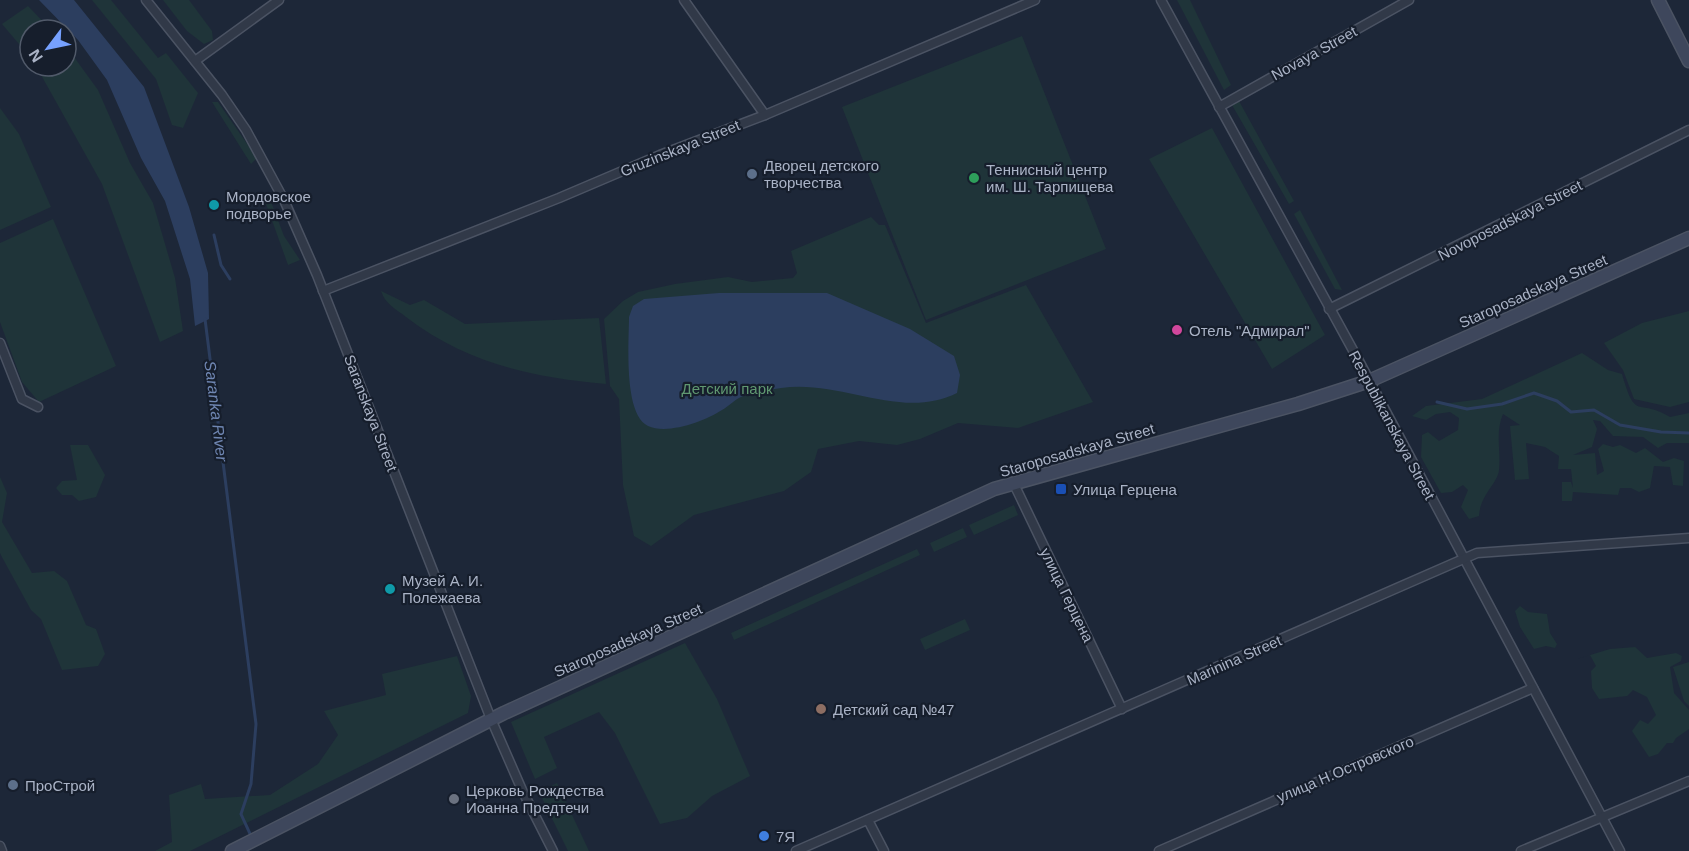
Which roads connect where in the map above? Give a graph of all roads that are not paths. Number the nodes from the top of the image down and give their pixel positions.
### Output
1 (146, 0) edge
2 (279, 0) edge
3 (684, 0) edge
4 (1035, 0) edge
5 (1161, 0) edge
6 (1409, 0) edge
7 (1658, 0) edge
8 (195, 61) junction
9 (1689, 61) edge
10 (1219, 107) junction
11 (765, 115) junction
12 (1689, 130) edge
13 (1687, 237) edge
14 (323, 291) junction
15 (1329, 309) junction
16 (0, 343) edge
17 (1369, 381) junction
18 (38, 407) dead end
19 (1013, 482) junction
20 (1689, 538) edge
21 (1464, 559) junction
22 (1533, 687) junction
23 (1122, 709) junction
24 (491, 719) junction
25 (1689, 782) edge
26 (1602, 817) junction
27 (868, 820) junction
28 (0, 846) edge
29 (2, 851) edge
30 (232, 851) edge
31 (553, 851) edge
32 (796, 851) edge
33 (884, 851) edge
34 (1159, 851) edge
35 (1521, 851) edge
36 (1620, 851) edge

1 - 8 street, Saranskaya Street
2 - 8 street
3 - 11 street
4 - 11 street, Gruzinskaya Street
5 - 10 street, Respublikanskaya Street
6 - 10 street, Novaya Street
7 - 9 main road
8 - 14 street, Saranskaya Street
10 - 15 street, Respublikanskaya Street
11 - 14 street, Gruzinskaya Street
12 - 15 street, Novoposadskaya Street
13 - 17 main road, Staroposadskaya Street
14 - 24 street, Saranskaya Street
15 - 17 street, Respublikanskaya Street
16 - 18 street
17 - 19 main road, Staroposadskaya Street
17 - 21 street, Respublikanskaya Street
19 - 23 street, улица Герцена
19 - 24 main road, Staroposadskaya Street
20 - 21 street, Marinina Street
21 - 22 street, Respublikanskaya Street
21 - 23 street, Marinina Street
22 - 26 street, Respublikanskaya Street
22 - 34 street, улица Н.Островского
23 - 27 street, Marinina Street
24 - 30 main road, Staroposadskaya Street
24 - 31 street, Saranskaya Street
25 - 26 street
26 - 35 street
26 - 36 street, Respublikanskaya Street
27 - 32 street, Marinina Street
27 - 33 street
28 - 29 street

